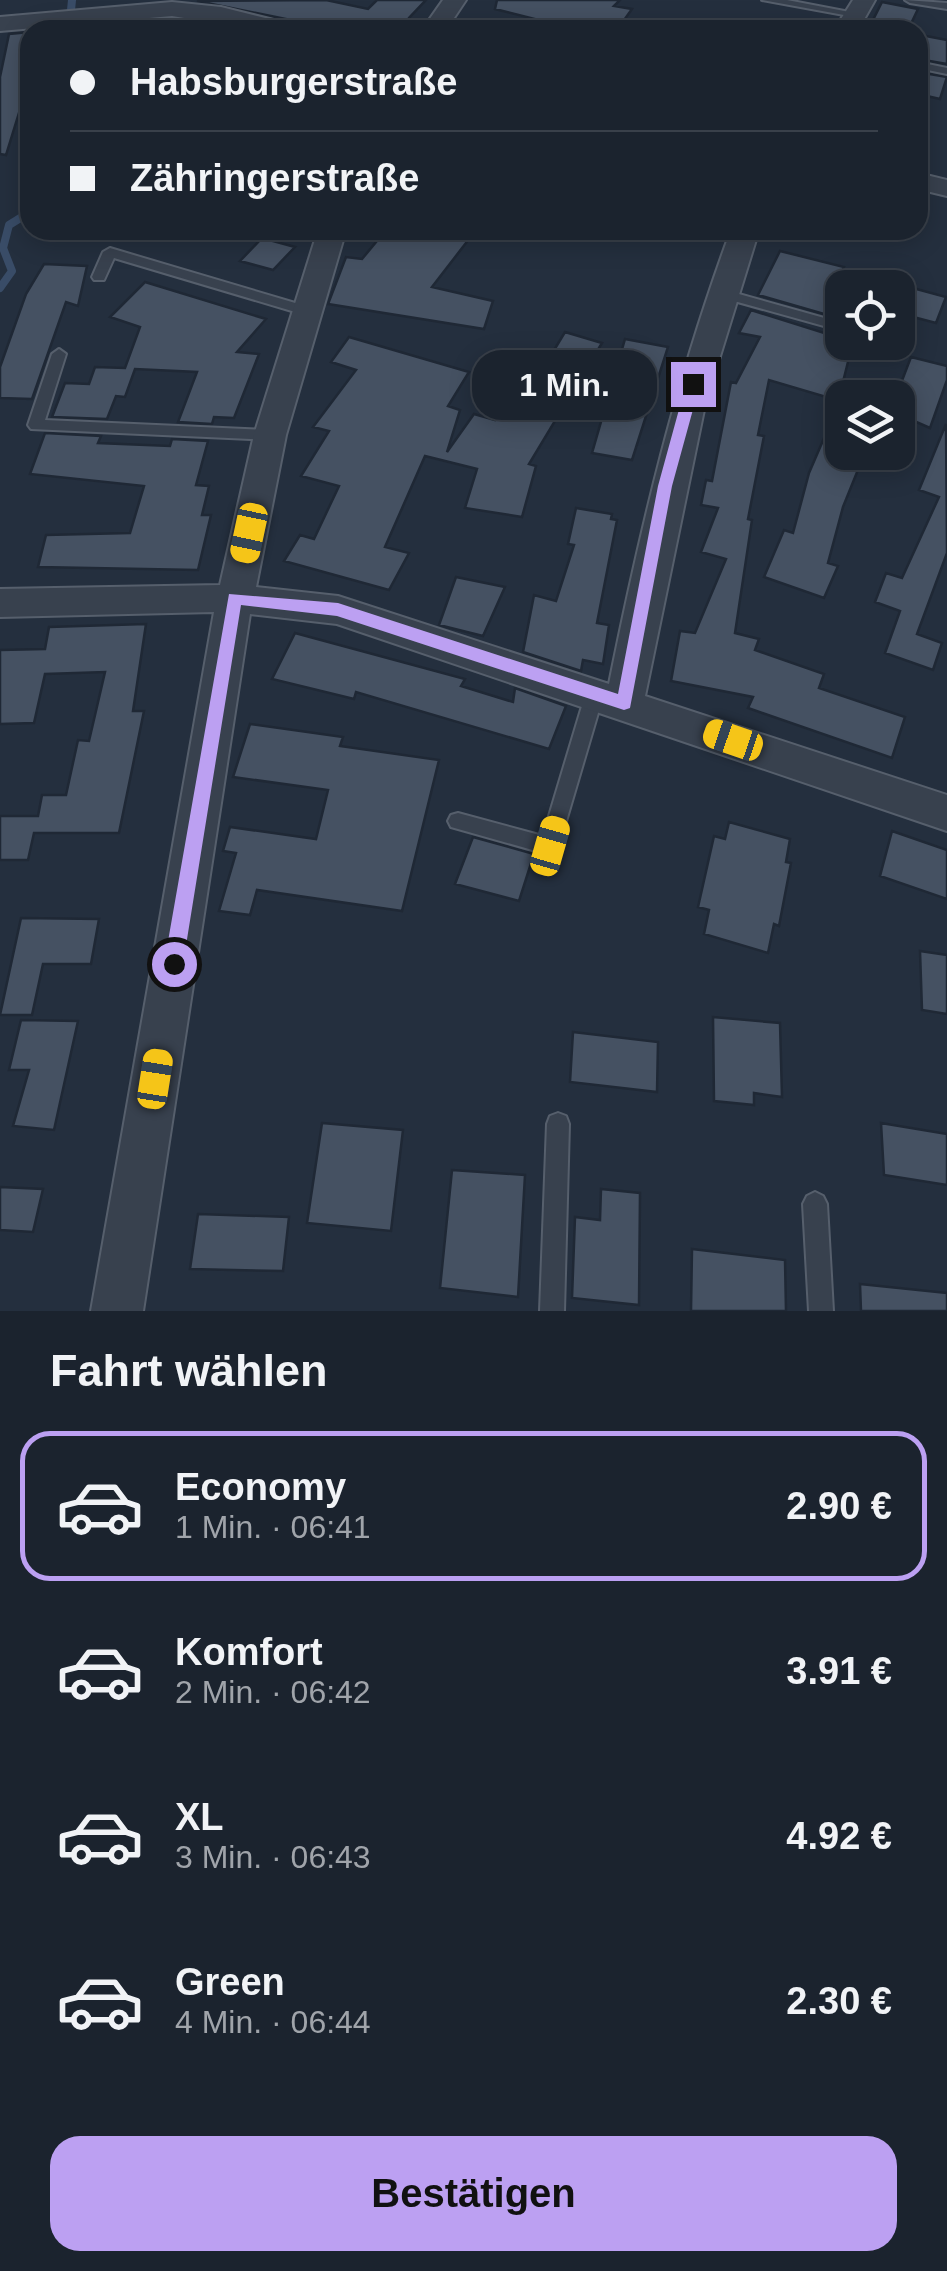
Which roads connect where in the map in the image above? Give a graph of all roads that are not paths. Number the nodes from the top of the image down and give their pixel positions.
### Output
1 (767, 0) edge
2 (910, 0) edge
3 (172, 4) edge
4 (947, 6) edge
5 (205, 12) junction
6 (855, 15) edge
7 (34, 20) edge
8 (197, 20) edge
9 (241, 20) edge
10 (324, 240) edge
11 (741, 240) edge
12 (99, 277) dead end
13 (721, 293) junction
14 (307, 310) junction
15 (825, 322) edge
16 (59, 354) dead end
17 (270, 435) junction
18 (234, 598) junction
19 (0, 603) edge
20 (609, 700) junction
21 (947, 813) edge
22 (458, 821) dead end
23 (558, 1124) dead end
24 (815, 1204) dead end
25 (117, 1311) edge
26 (552, 1311) edge
27 (821, 1311) edge

1 - 6 lane
2 - 4 lane
3 - 5 street
3 - 7 street
5 - 8 lane
5 - 9 street
10 - 14 street
11 - 13 street
12 - 14 lane
13 - 15 lane
13 - 20 street
14 - 17 street
16 - 17 lane
17 - 18 street
18 - 19 street
18 - 20 street
18 - 25 street
20 - 21 street
20 - 22 lane
23 - 26 lane
24 - 27 lane

